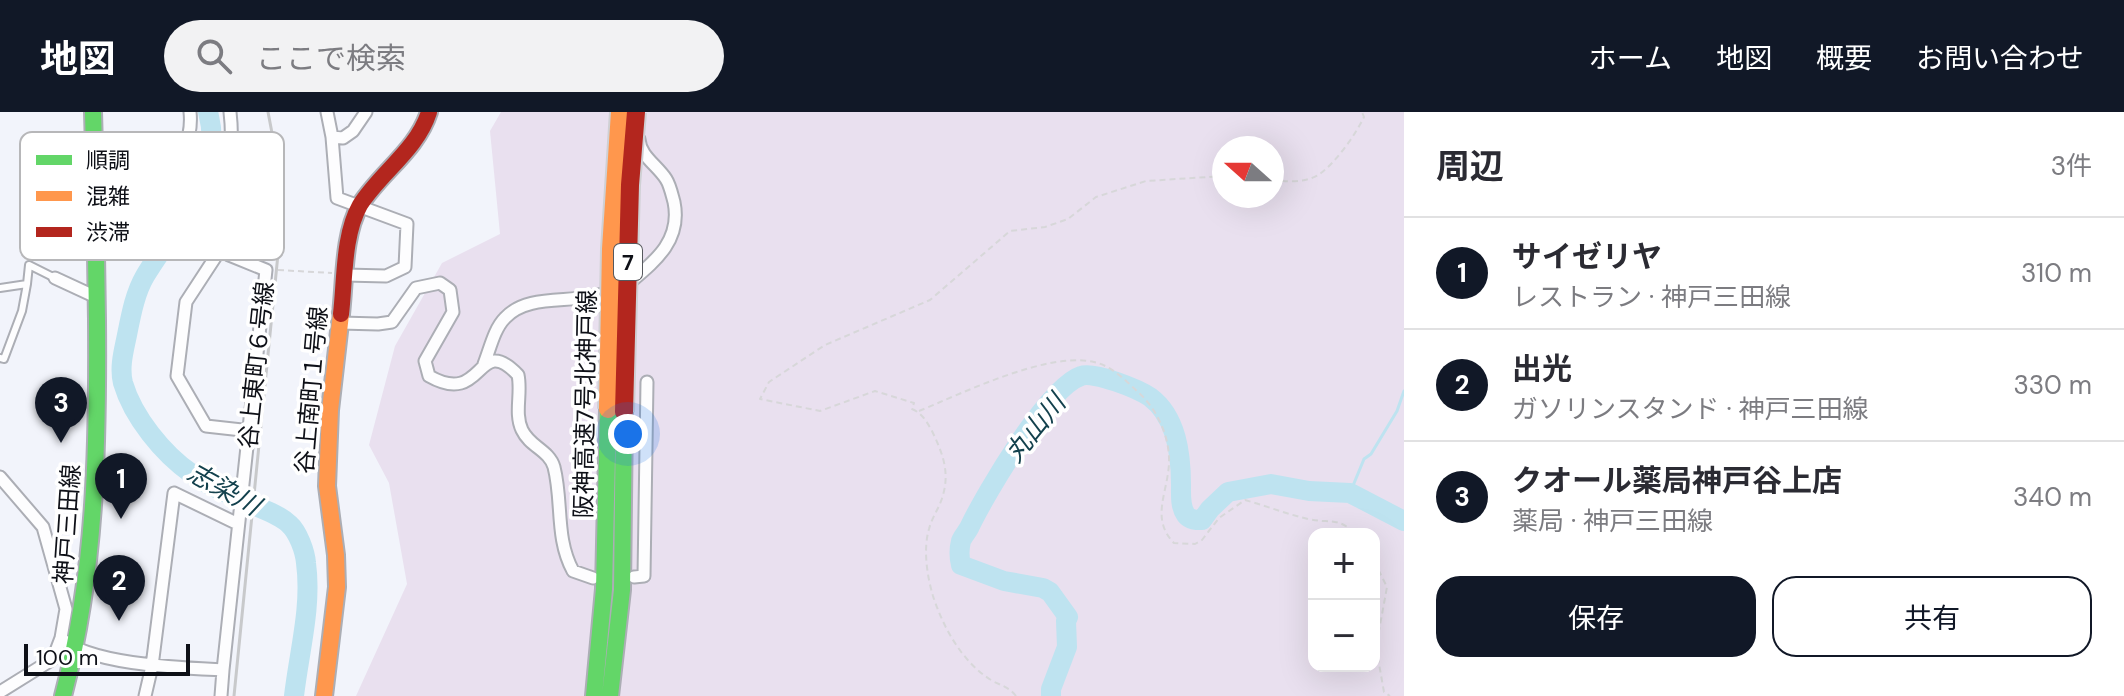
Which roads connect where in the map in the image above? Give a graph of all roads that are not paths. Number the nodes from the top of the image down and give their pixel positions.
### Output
1 (93, 112) edge
2 (190, 112) edge
3 (230, 112) edge
4 (327, 112) edge
5 (366, 112) edge
6 (429, 112) edge
7 (620, 112) edge
8 (637, 112) edge
9 (94, 132) edge
10 (191, 132) edge
11 (232, 132) edge
12 (332, 137) junction
13 (360, 206) junction
14 (96, 260) edge
15 (213, 260) edge
16 (243, 260) edge
17 (340, 274) junction
18 (55, 278) joint
19 (27, 284) junction
20 (0, 288) edge
21 (96, 297) junction
22 (340, 323) junction
23 (0, 358) edge
24 (484, 364) junction
25 (647, 382) dead end
26 (616, 411) junction
27 (251, 431) junction
28 (0, 477) edge
29 (238, 524) junction
30 (634, 577) dead end
31 (593, 578) dead end
32 (61, 638) junction
33 (77, 649) junction
34 (152, 666) junction
35 (223, 670) junction
36 (0, 692) edge
37 (63, 696) edge
38 (145, 696) edge
39 (221, 696) edge
40 (324, 696) edge
41 (594, 696) edge
42 (610, 696) edge

1 - 9 main road, 神戸三田線
2 - 10 street
3 - 11 street
4 - 12 street
5 - 12 street
6 - 13 main road, 谷上南町１号線
7 - 26 main road, 阪神高速7号北神戸線 / 7, bridge
8 - 24 street
8 - 26 main road, 阪神高速7号北神戸線 / 7, bridge
12 - 13 street
13 - 17 main road, 谷上南町１号線
13 - 17 street
14 - 21 main road, 神戸三田線
15 - 27 street
16 - 27 street, 谷上東町６号線
17 - 22 main road, 谷上南町１号線
18 - 19 lane
18 - 21 street
19 - 20 lane
19 - 23 lane
21 - 33 main road, 神戸三田線
22 - 24 street
22 - 40 main road, 谷上南町１号線
24 - 31 street
25 - 30 street
26 - 41 main road, 阪神高速7号北神戸線 / 7
26 - 42 main road, 阪神高速7号北神戸線 / 7
27 - 29 street, 谷上東町６号線
28 - 32 street
29 - 34 street
29 - 35 street, 谷上東町６号線
32 - 33 street
32 - 36 street
33 - 34 street
33 - 37 main road, 神戸三田線
34 - 35 street
34 - 38 street
35 - 39 street, 谷上東町６号線

